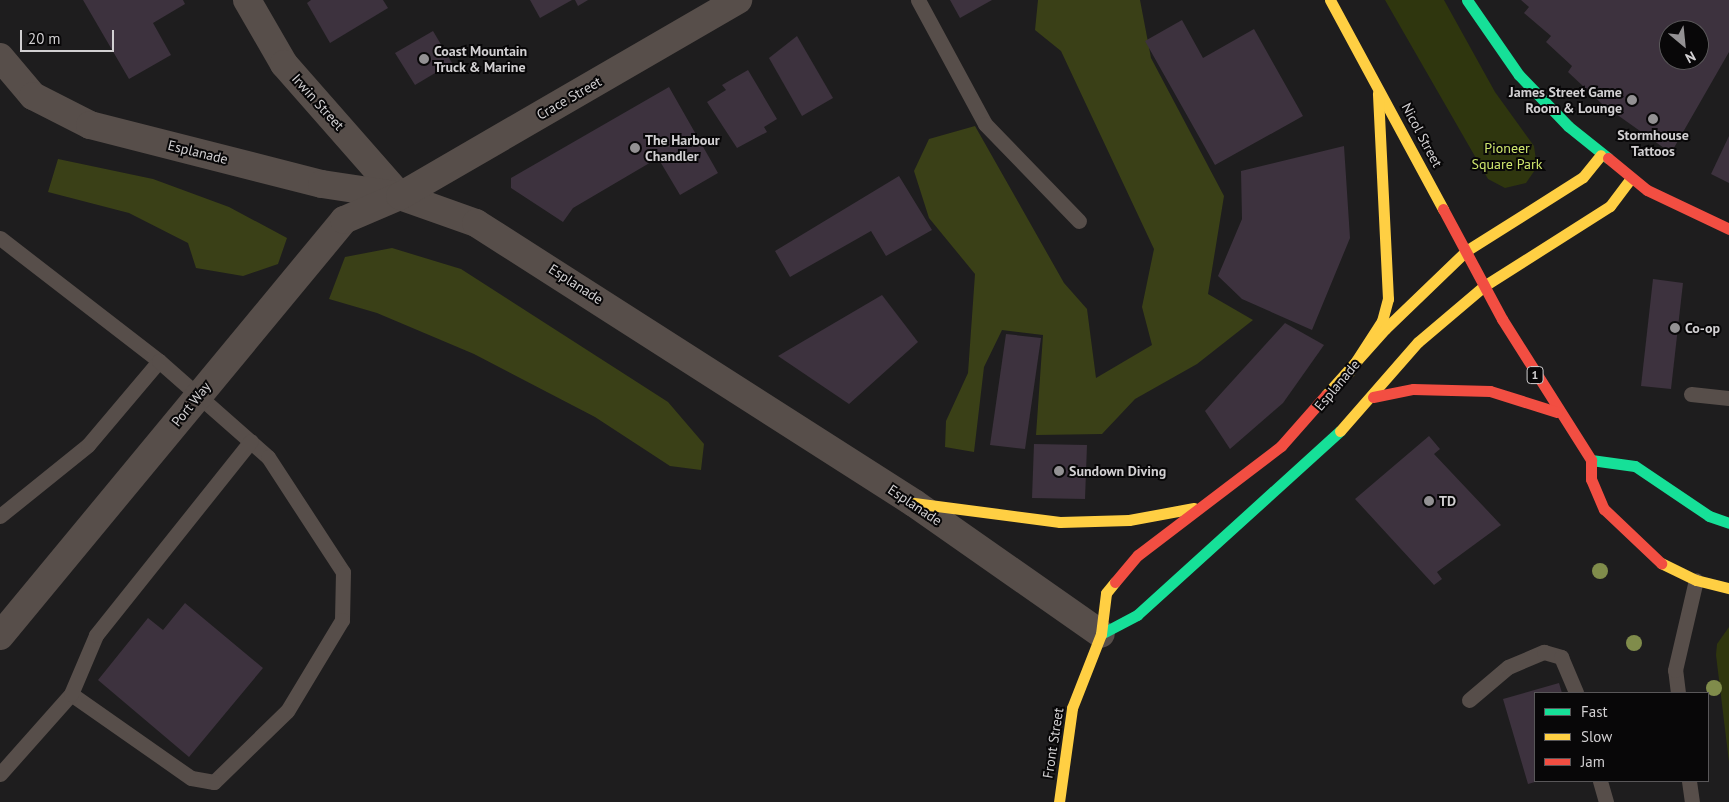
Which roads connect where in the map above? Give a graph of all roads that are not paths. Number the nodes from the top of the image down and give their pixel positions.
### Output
1 (247, 0) edge
2 (738, 0) edge
3 (918, 0) edge
4 (1330, 0) edge
5 (1468, 0) edge
6 (0, 57) edge
7 (1377, 82) junction
8 (1601, 155) junction
9 (1630, 178) junction
10 (400, 196) junction
11 (1080, 221) dead end
12 (1729, 229) edge
13 (0, 238) edge
14 (1466, 251) junction
15 (1484, 286) junction
16 (159, 361) junction
17 (1348, 372) junction
18 (1691, 394) dead end
19 (1373, 397) junction
20 (1729, 398) edge
21 (1556, 412) junction
22 (252, 440) junction
23 (1591, 460) junction
24 (914, 503) junction
25 (1198, 507) junction
26 (0, 516) edge
27 (1729, 523) edge
28 (1696, 580) junction
29 (1729, 588) edge
30 (8, 626) edge
31 (1101, 634) junction
32 (1576, 692) edge
33 (1678, 692) edge
34 (70, 694) junction
35 (1469, 700) dead end
36 (0, 774) edge
37 (1600, 782) edge
38 (1689, 782) edge
39 (1059, 802) edge
40 (1606, 802) edge
41 (1692, 802) edge

1 - 10 street, Irwin Street
2 - 10 street, Crace Street
3 - 11 lane
4 - 7 main road, Nicol Street / 1
5 - 8 main road
6 - 10 street, Esplanade
7 - 14 main road, Nicol Street / 1
7 - 17 main road
8 - 9 main road
8 - 14 main road, Esplanade
9 - 12 main road
9 - 15 main road
10 - 24 street, Esplanade
10 - 30 street, Port Way
13 - 16 lane
14 - 15 main road, Nicol Street / 1
14 - 17 main road, Esplanade
15 - 19 main road
15 - 21 main road, 1
16 - 22 lane
16 - 26 lane
17 - 25 main road, Esplanade
18 - 20 lane
19 - 21 main road
19 - 31 main road
21 - 23 main road, 1
22 - 34 lane
22 - 34 lane
23 - 27 main road
23 - 28 main road, 1
24 - 25 main road
24 - 31 street, Esplanade
25 - 31 main road, Esplanade
28 - 29 main road, 1
28 - 33 lane
31 - 39 main road, Front Street
32 - 35 lane
34 - 36 lane
37 - 40 lane
38 - 41 lane

